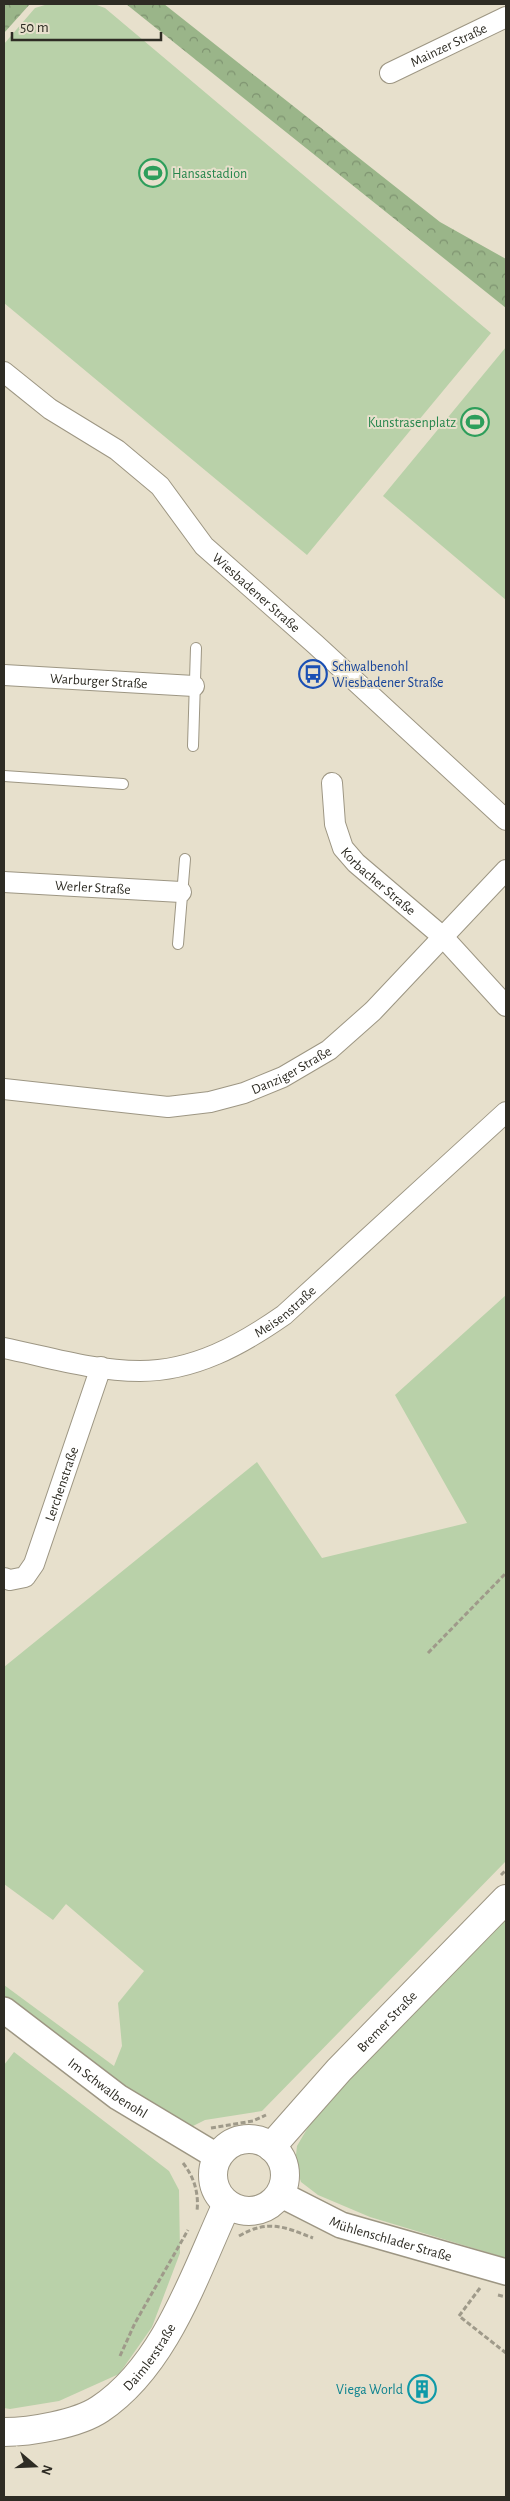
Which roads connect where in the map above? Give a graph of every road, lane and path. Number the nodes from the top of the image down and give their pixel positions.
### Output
1 (506, 17) edge
2 (390, 73) dead end
3 (4, 372) edge
4 (196, 648) dead end
5 (4, 675) edge
6 (194, 686) junction
7 (193, 746) dead end
8 (4, 776) edge
9 (332, 783) dead end
10 (123, 784) dead end
11 (506, 820) edge
12 (185, 859) dead end
13 (506, 870) edge
14 (4, 882) edge
15 (181, 892) junction
16 (444, 937) junction
17 (178, 944) dead end
18 (506, 1006) edge
19 (4, 1089) edge
20 (506, 1112) edge
21 (4, 1348) edge
22 (101, 1367) junction
23 (506, 1573) edge
24 (4, 1578) edge
25 (428, 1653) dead end
26 (506, 1870) edge
27 (503, 1888) edge
28 (4, 2010) edge
29 (270, 2111) dead end
30 (271, 2147) junction
31 (188, 2152) junction
32 (218, 2157) junction
33 (193, 2179) dead end
34 (280, 2194) junction
35 (227, 2204) junction
36 (195, 2219) dead end
37 (191, 2226) dead end
38 (506, 2272) edge
39 (480, 2288) dead end
40 (506, 2353) edge
41 (119, 2360) dead end
42 (4, 2432) edge

1 - 2 street, Mainzer Straße
3 - 11 street, Wiesbadener Straße
4 - 6 lane
5 - 6 street, Warburger Straße
6 - 7 lane
8 - 10 lane
9 - 16 street, Korbacher Straße
12 - 15 lane
13 - 16 street, Danziger Straße
14 - 15 street, Werler Straße
15 - 17 lane
16 - 18 street
16 - 19 street, Danziger Straße
20 - 22 street, Meisenstraße
21 - 22 street, Meisenstraße
22 - 24 street, Lerchenstraße
23 - 25 path
26 - 27 path
27 - 30 main road, Bremer Straße
28 - 31 street, Im Schwalbenohl
29 - 31 path
30 - 32 main road
30 - 34 main road
31 - 32 street, Im Schwalbenohl
32 - 35 main road
33 - 36 path
34 - 35 main road
34 - 38 street, Mühlenschlader Straße
35 - 42 main road, Daimlerstraße
37 - 41 path
39 - 40 path

